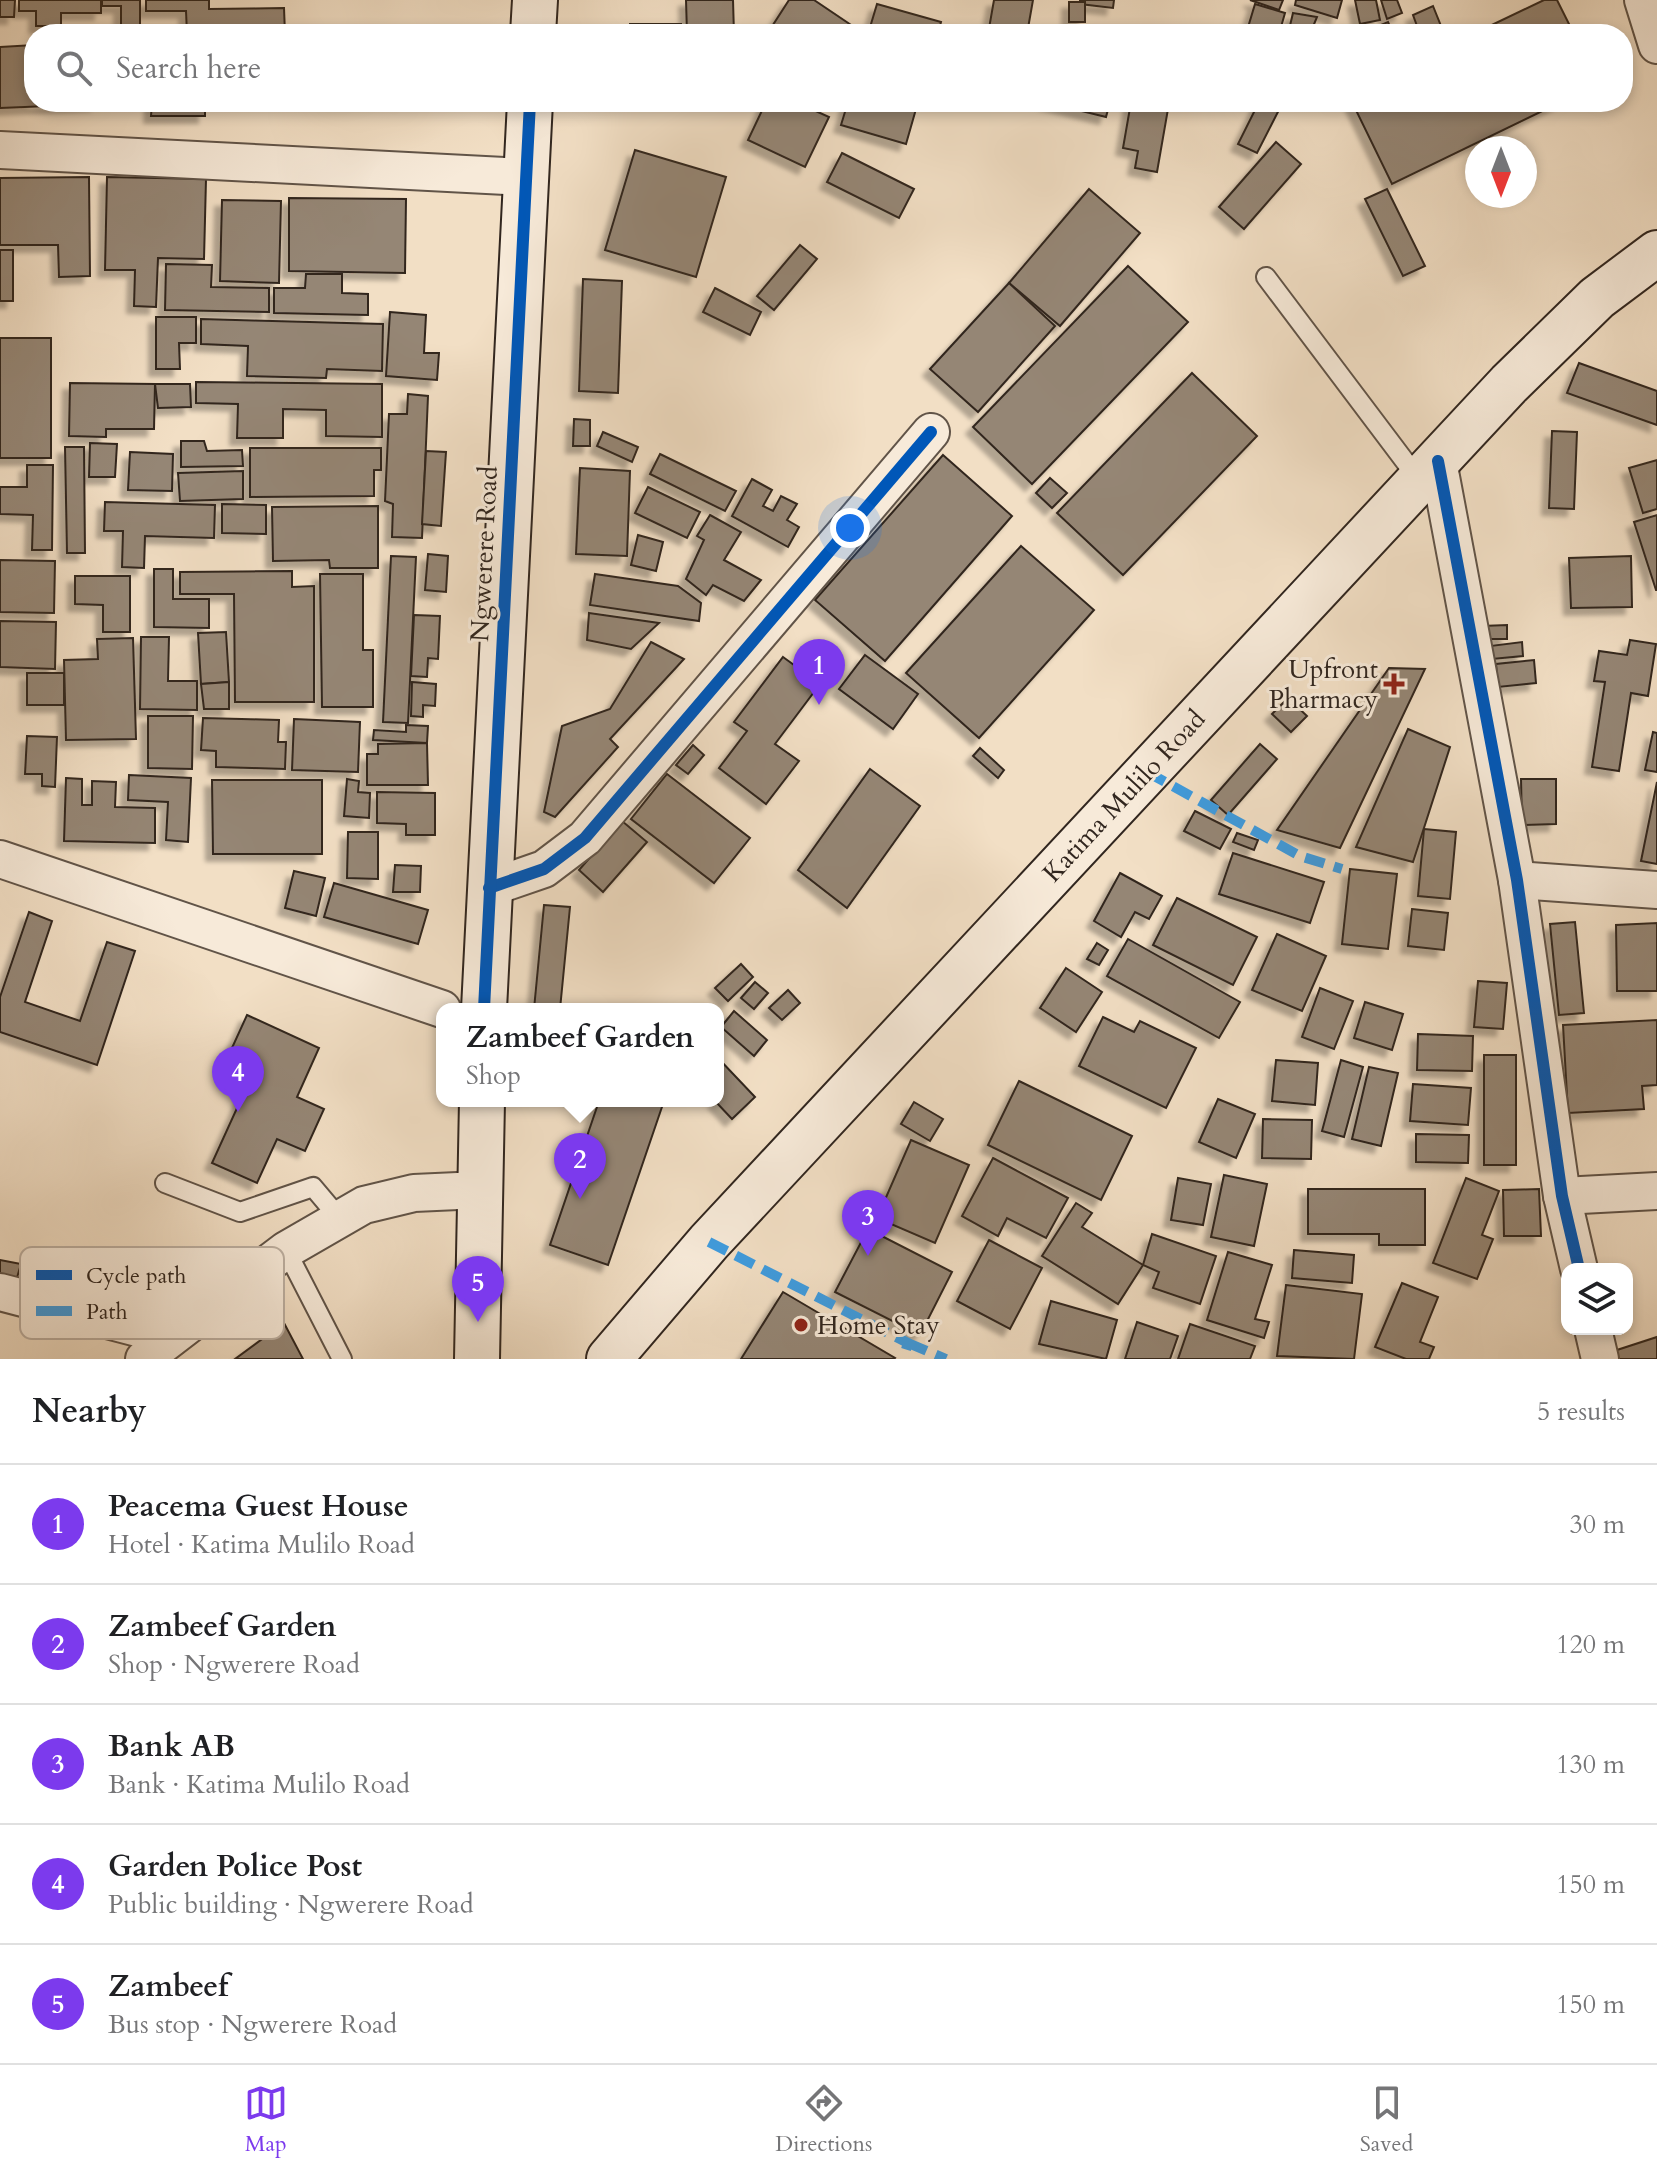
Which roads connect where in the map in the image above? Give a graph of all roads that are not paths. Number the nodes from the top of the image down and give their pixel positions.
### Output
1 (535, 0) edge
2 (1643, 0) edge
3 (534, 24) edge
4 (1657, 45) edge
5 (529, 112) edge
6 (0, 150) edge
7 (526, 177) junction
8 (1657, 253) edge
9 (1266, 277) dead end
10 (931, 432) dead end
11 (1429, 471) junction
12 (0, 859) edge
13 (1517, 880) junction
14 (489, 888) junction
15 (1657, 890) edge
16 (484, 1003) edge
17 (436, 1007) edge
18 (482, 1107) edge
19 (165, 1183) dead end
20 (480, 1190) junction
21 (1657, 1191) edge
22 (1562, 1196) junction
23 (340, 1219) junction
24 (286, 1250) joint
25 (1578, 1263) edge
26 (0, 1292) edge
27 (20, 1297) edge
28 (1594, 1335) edge
29 (169, 1339) edge
30 (144, 1359) edge
31 (342, 1359) edge
32 (477, 1359) edge
33 (609, 1359) edge
34 (1600, 1359) edge

1 - 3 main road
2 - 4 street
5 - 7 main road, Ngwerere Road
6 - 7 street
7 - 14 main road, Ngwerere Road
8 - 11 main road, Katima Mulilo Road
9 - 11 lane
10 - 14 street
11 - 13 street
11 - 33 main road, Katima Mulilo Road
12 - 17 street
13 - 15 street
13 - 22 street
14 - 16 main road, Ngwerere Road
18 - 20 main road
19 - 23 lane
20 - 23 street
20 - 32 main road
21 - 22 street
22 - 25 street
23 - 24 street
24 - 31 lane
26 - 27 street
28 - 34 street
29 - 30 street

